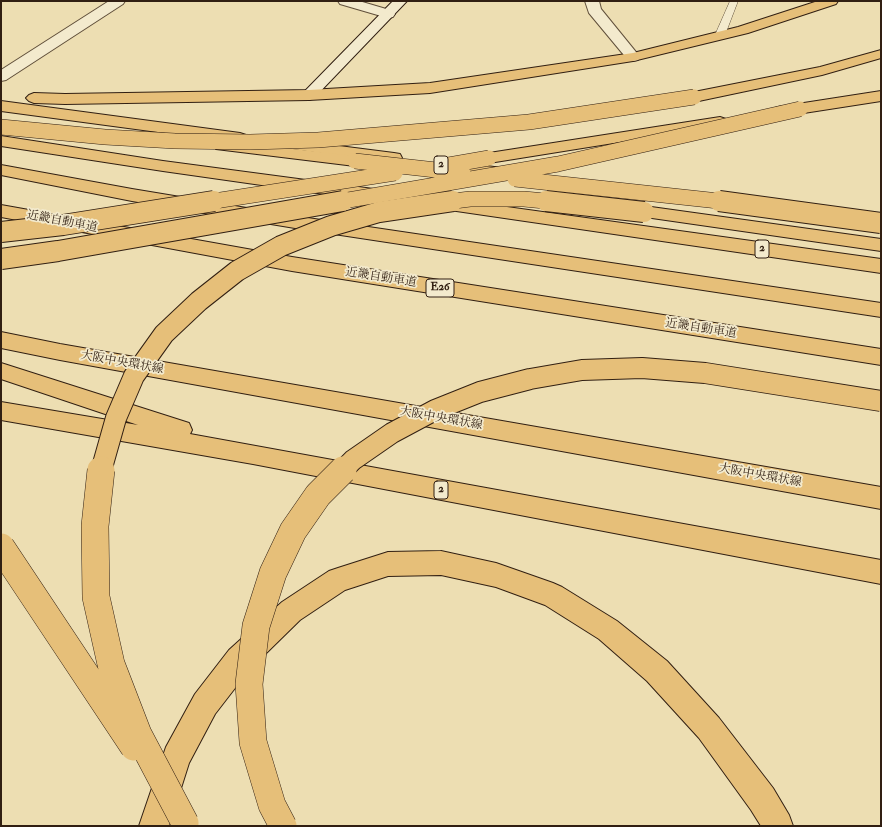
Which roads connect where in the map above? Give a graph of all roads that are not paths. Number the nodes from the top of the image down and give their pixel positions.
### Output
1 (118, 1) edge
2 (345, 1) edge
3 (400, 1) edge
4 (592, 1) edge
5 (734, 1) edge
6 (831, 1) edge
7 (388, 14) junction
8 (720, 35) junction
9 (881, 54) edge
10 (633, 57) junction
11 (1, 77) edge
12 (309, 95) junction
13 (1, 96) edge
14 (881, 96) edge
15 (1, 106) edge
16 (800, 109) junction
17 (1, 127) edge
18 (1, 141) edge
19 (175, 141) junction
20 (1, 170) edge
21 (1, 211) edge
22 (881, 223) edge
23 (1, 232) edge
24 (881, 245) edge
25 (1, 259) edge
26 (881, 266) edge
27 (881, 310) edge
28 (1, 340) edge
29 (881, 357) edge
30 (1, 371) edge
31 (881, 400) edge
32 (1, 411) edge
33 (253, 454) junction
34 (881, 498) edge
35 (1, 547) edge
36 (881, 572) edge
37 (186, 825) edge
38 (154, 826) edge
39 (283, 826) edge
40 (778, 826) edge

1 - 11 street
2 - 7 street
3 - 7 street
4 - 10 street
5 - 8 lane
6 - 8 main road
7 - 12 street
8 - 10 main road
9 - 19 main road, bridge
10 - 12 main road
12 - 13 main road
14 - 16 main road
15 - 22 main road, 2
16 - 23 main road, bridge
16 - 25 main road, bridge
17 - 19 main road, bridge
18 - 26 main road, 2
19 - 22 main road, bridge
20 - 27 main road, bridge
21 - 29 main road, 近畿自動車道 / E26, bridge
24 - 37 main road, bridge
28 - 34 main road, 大阪中央環状線
30 - 33 main road
31 - 39 main road, bridge
32 - 33 main road, 2
33 - 36 main road, 2
35 - 37 main road, bridge
38 - 40 main road, bridge

